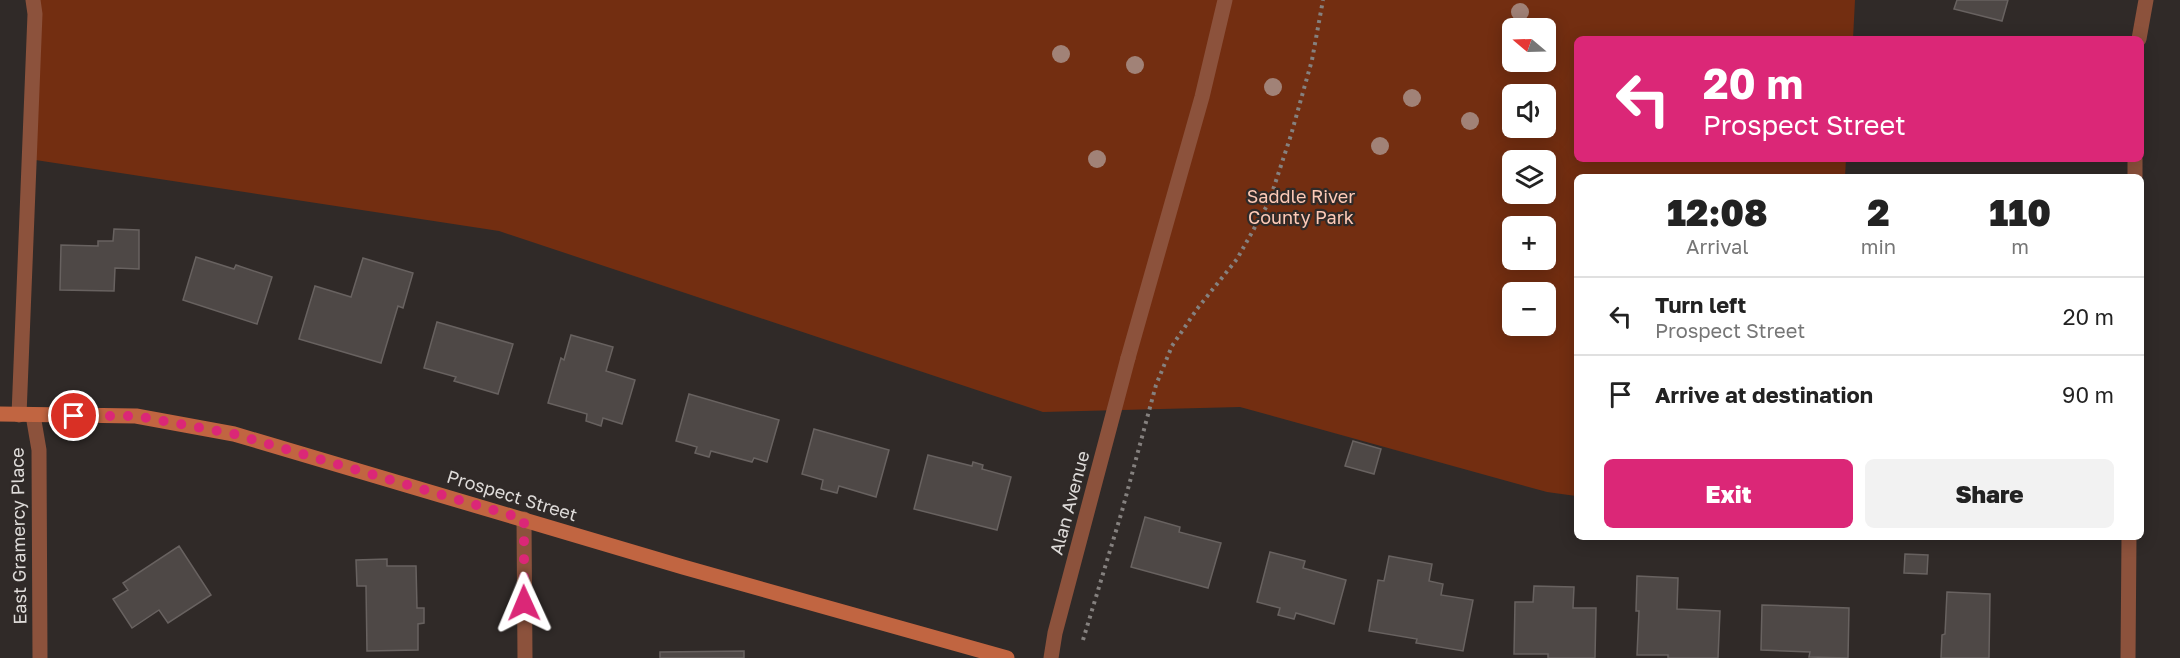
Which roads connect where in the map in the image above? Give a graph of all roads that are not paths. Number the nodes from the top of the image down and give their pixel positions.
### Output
1 (33, 0) edge
2 (1225, 0) edge
3 (2146, 0) edge
4 (2140, 36) edge
5 (0, 414) edge
6 (26, 415) junction
7 (524, 519) junction
8 (2129, 540) edge
9 (40, 658) edge
10 (525, 658) edge
11 (1007, 658) edge
12 (1051, 658) edge
13 (2128, 658) edge

1 - 6 street, East Gramercy Place
2 - 12 street, Alan Avenue
3 - 4 street
5 - 6 main road, Prospect Street
6 - 7 main road, Prospect Street
6 - 9 street, East Gramercy Place
7 - 10 street
7 - 11 main road, Prospect Street
8 - 13 street

